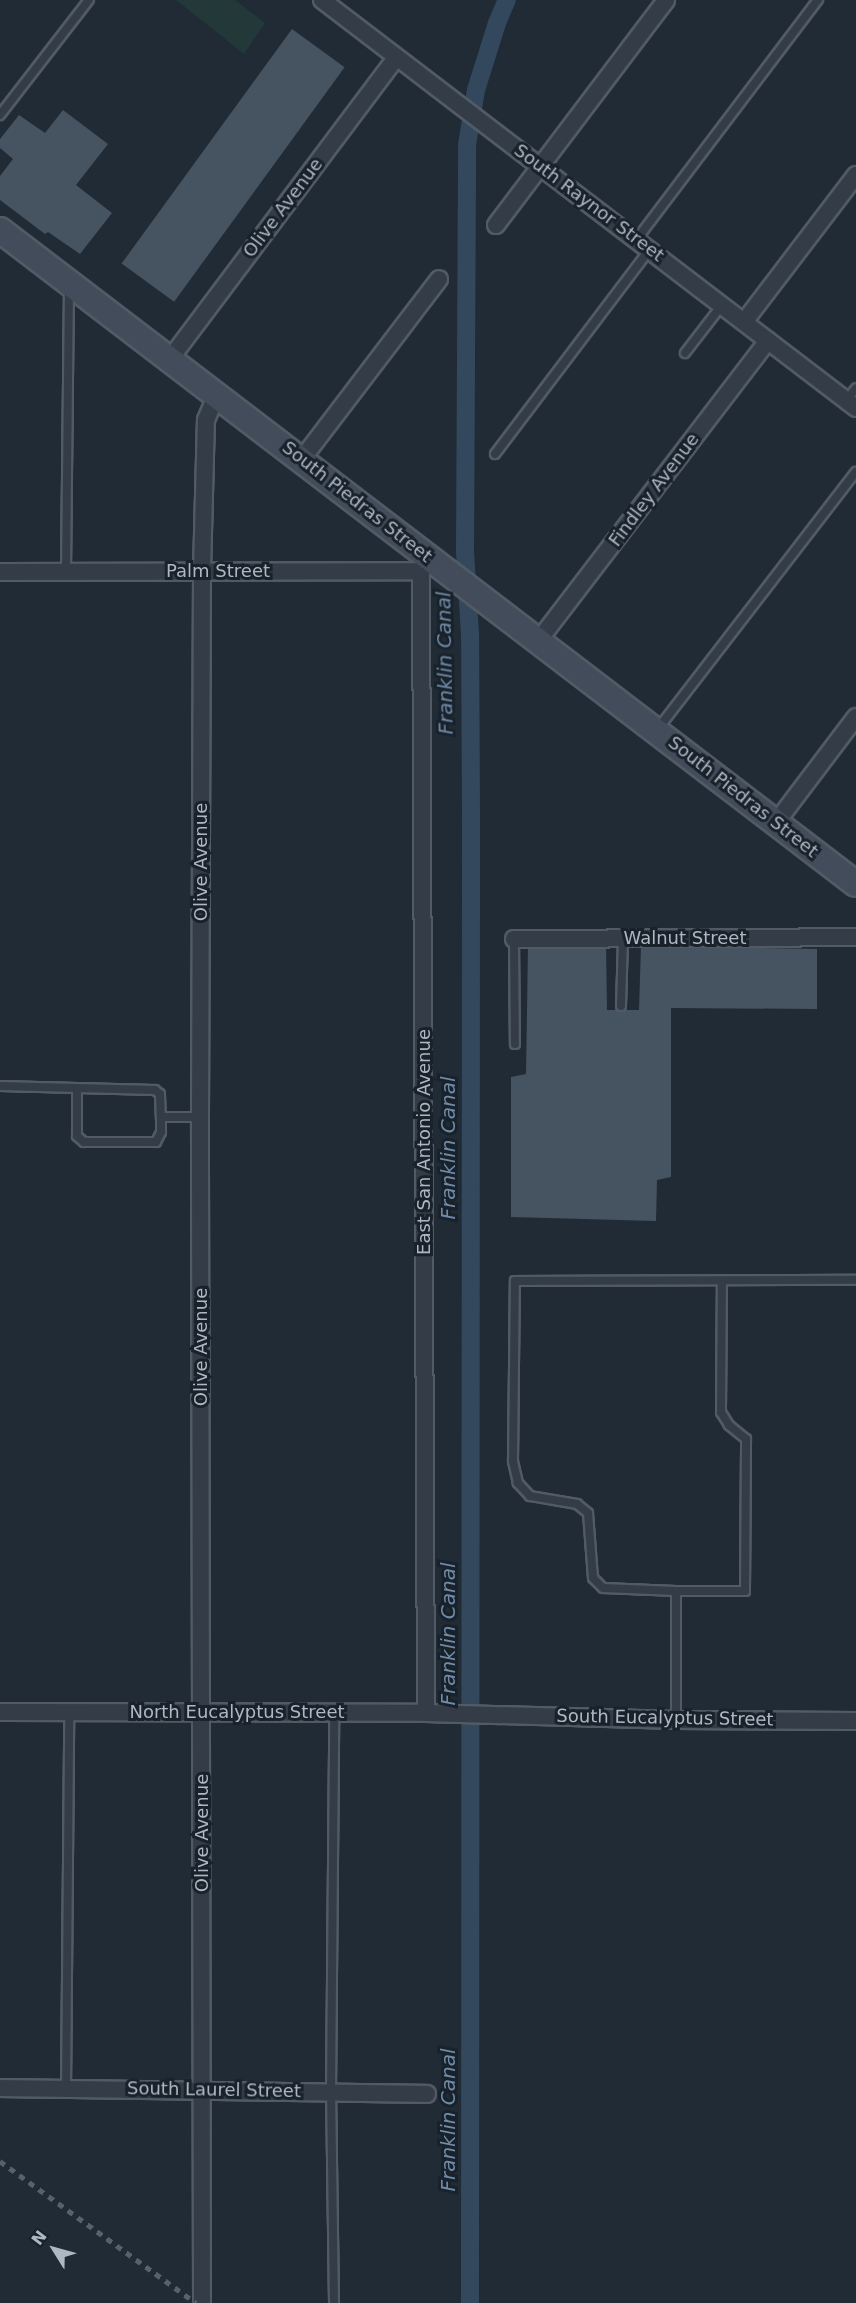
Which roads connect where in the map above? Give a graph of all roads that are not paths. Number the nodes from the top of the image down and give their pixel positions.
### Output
1 (89, 0) edge
2 (322, 0) edge
3 (666, 0) edge
4 (818, 0) edge
5 (396, 58) junction
6 (0, 115) edge
7 (541, 166) junction
8 (856, 175) edge
9 (496, 225) dead end
10 (1, 232) edge
11 (643, 244) junction
12 (439, 279) dead end
13 (69, 282) junction
14 (722, 304) junction
15 (744, 322) junction
16 (768, 340) junction
17 (685, 353) dead end
18 (170, 359) junction
19 (217, 394) junction
20 (853, 399) edge
21 (495, 454) dead end
22 (302, 459) junction
23 (856, 472) edge
24 (426, 565) junction
25 (202, 571) junction
26 (0, 572) edge
27 (66, 572) junction
28 (539, 640) junction
29 (856, 717) edge
30 (657, 730) junction
31 (775, 824) junction
32 (856, 884) edge
33 (856, 937) edge
34 (623, 938) junction
35 (514, 939) joint
36 (621, 1006) dead end
37 (515, 1044) dead end
38 (0, 1086) edge
39 (77, 1088) junction
40 (161, 1117) junction
41 (200, 1117) junction
42 (856, 1280) edge
43 (722, 1281) junction
44 (676, 1591) junction
45 (0, 1712) edge
46 (69, 1712) junction
47 (202, 1712) junction
48 (334, 1713) junction
49 (426, 1713) junction
50 (473, 1714) joint
51 (676, 1720) junction
52 (856, 1721) edge
53 (0, 2088) edge
54 (66, 2088) junction
55 (202, 2089) junction
56 (332, 2092) junction
57 (427, 2094) dead end
58 (202, 2303) edge
59 (334, 2303) edge

1 - 6 lane
2 - 5 street, South Raynor Street
3 - 7 street
4 - 11 lane
5 - 7 street, South Raynor Street
5 - 18 street, Olive Avenue
7 - 9 street
7 - 11 street, South Raynor Street
8 - 15 street
10 - 13 main road, South Piedras Street
11 - 14 street, South Raynor Street
11 - 21 lane
12 - 22 street
13 - 18 main road, South Piedras Street
13 - 27 lane
14 - 15 street, South Raynor Street
14 - 17 lane
15 - 16 street, South Raynor Street
16 - 20 street, South Raynor Street
16 - 28 street, Findley Avenue
18 - 19 main road, South Piedras Street
19 - 22 main road, South Piedras Street
19 - 25 street, Olive Avenue
22 - 24 main road, South Piedras Street
23 - 30 lane
24 - 25 street, Palm Street
24 - 28 main road, South Piedras Street
24 - 49 street, East San Antonio Avenue
25 - 27 street, Palm Street
25 - 41 street, Olive Avenue
26 - 27 street, Palm Street
28 - 30 main road, South Piedras Street
29 - 31 street
30 - 31 main road, South Piedras Street
31 - 32 main road, South Piedras Street
33 - 34 street, Walnut Street
34 - 35 street, Walnut Street
34 - 36 lane
35 - 37 lane
38 - 39 lane
39 - 40 lane
39 - 40 lane
40 - 41 lane
41 - 47 street, Olive Avenue
42 - 43 lane
43 - 44 lane
43 - 44 lane
44 - 51 lane
45 - 46 street, North Eucalyptus Street
46 - 47 street, North Eucalyptus Street
46 - 54 lane
47 - 48 street, North Eucalyptus Street
47 - 55 street, Olive Avenue
48 - 49 street, North Eucalyptus Street
48 - 56 lane
49 - 50 street, North Eucalyptus Street
50 - 51 street, South Eucalyptus Street
51 - 52 street, South Eucalyptus Street
53 - 54 street, South Laurel Street
54 - 55 street, South Laurel Street
55 - 56 street, South Laurel Street
55 - 58 street, Olive Avenue
56 - 57 street, South Laurel Street
56 - 59 lane

